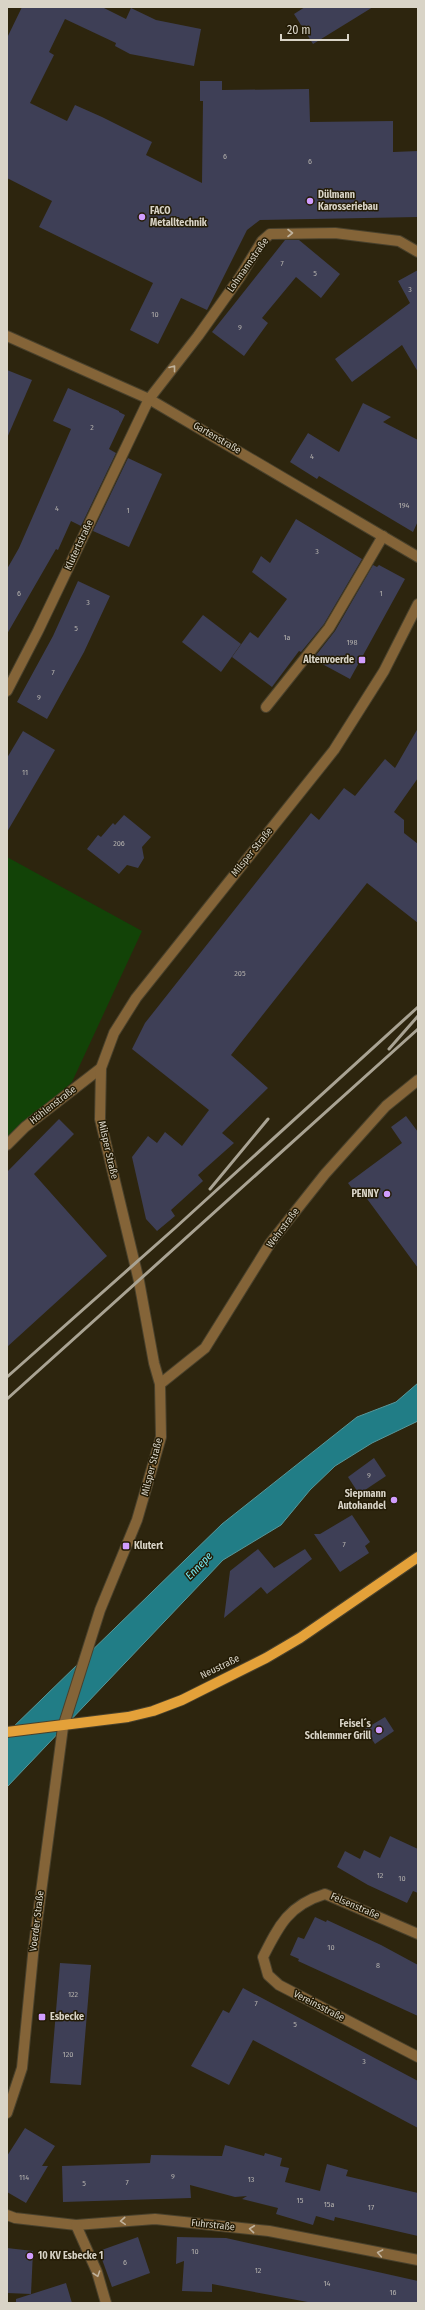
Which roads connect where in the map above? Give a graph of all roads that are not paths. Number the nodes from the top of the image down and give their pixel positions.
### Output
1 (418, 252) edge
2 (7, 336) edge
3 (149, 398) junction
4 (383, 536) junction
5 (418, 557) edge
6 (418, 604) edge
7 (7, 690) edge
8 (266, 708) dead end
9 (101, 1068) junction
10 (418, 1080) edge
11 (7, 1144) edge
12 (160, 1384) junction
13 (418, 1557) edge
14 (63, 1727) junction
15 (7, 1732) edge
16 (278, 1929) joint
17 (418, 1934) edge
18 (418, 2057) edge
19 (7, 2113) edge
20 (7, 2215) edge
21 (76, 2225) junction
22 (418, 2260) edge
23 (106, 2303) edge

3 -> 1 street, Lohmannstraße
2 - 3 street, Gartenstraße
3 - 4 street, Gartenstraße
3 - 7 street, Klutertstraße
4 - 5 street, Gartenstraße
4 - 8 street
6 - 9 street, Milsper Straße
9 - 11 street, Höhlenstraße
9 - 12 street, Milsper Straße
10 - 12 street, Wehrstraße
12 - 14 street, Milsper Straße
13 - 14 main road, Neustraße
14 - 15 main road, Neustraße
14 - 19 street, Voerder Straße
16 - 17 street, Felsenstraße
16 - 18 street, Vereinsstraße
20 - 21 street, Fuhrstraße
22 -> 21 street, Fuhrstraße
21 -> 23 street

